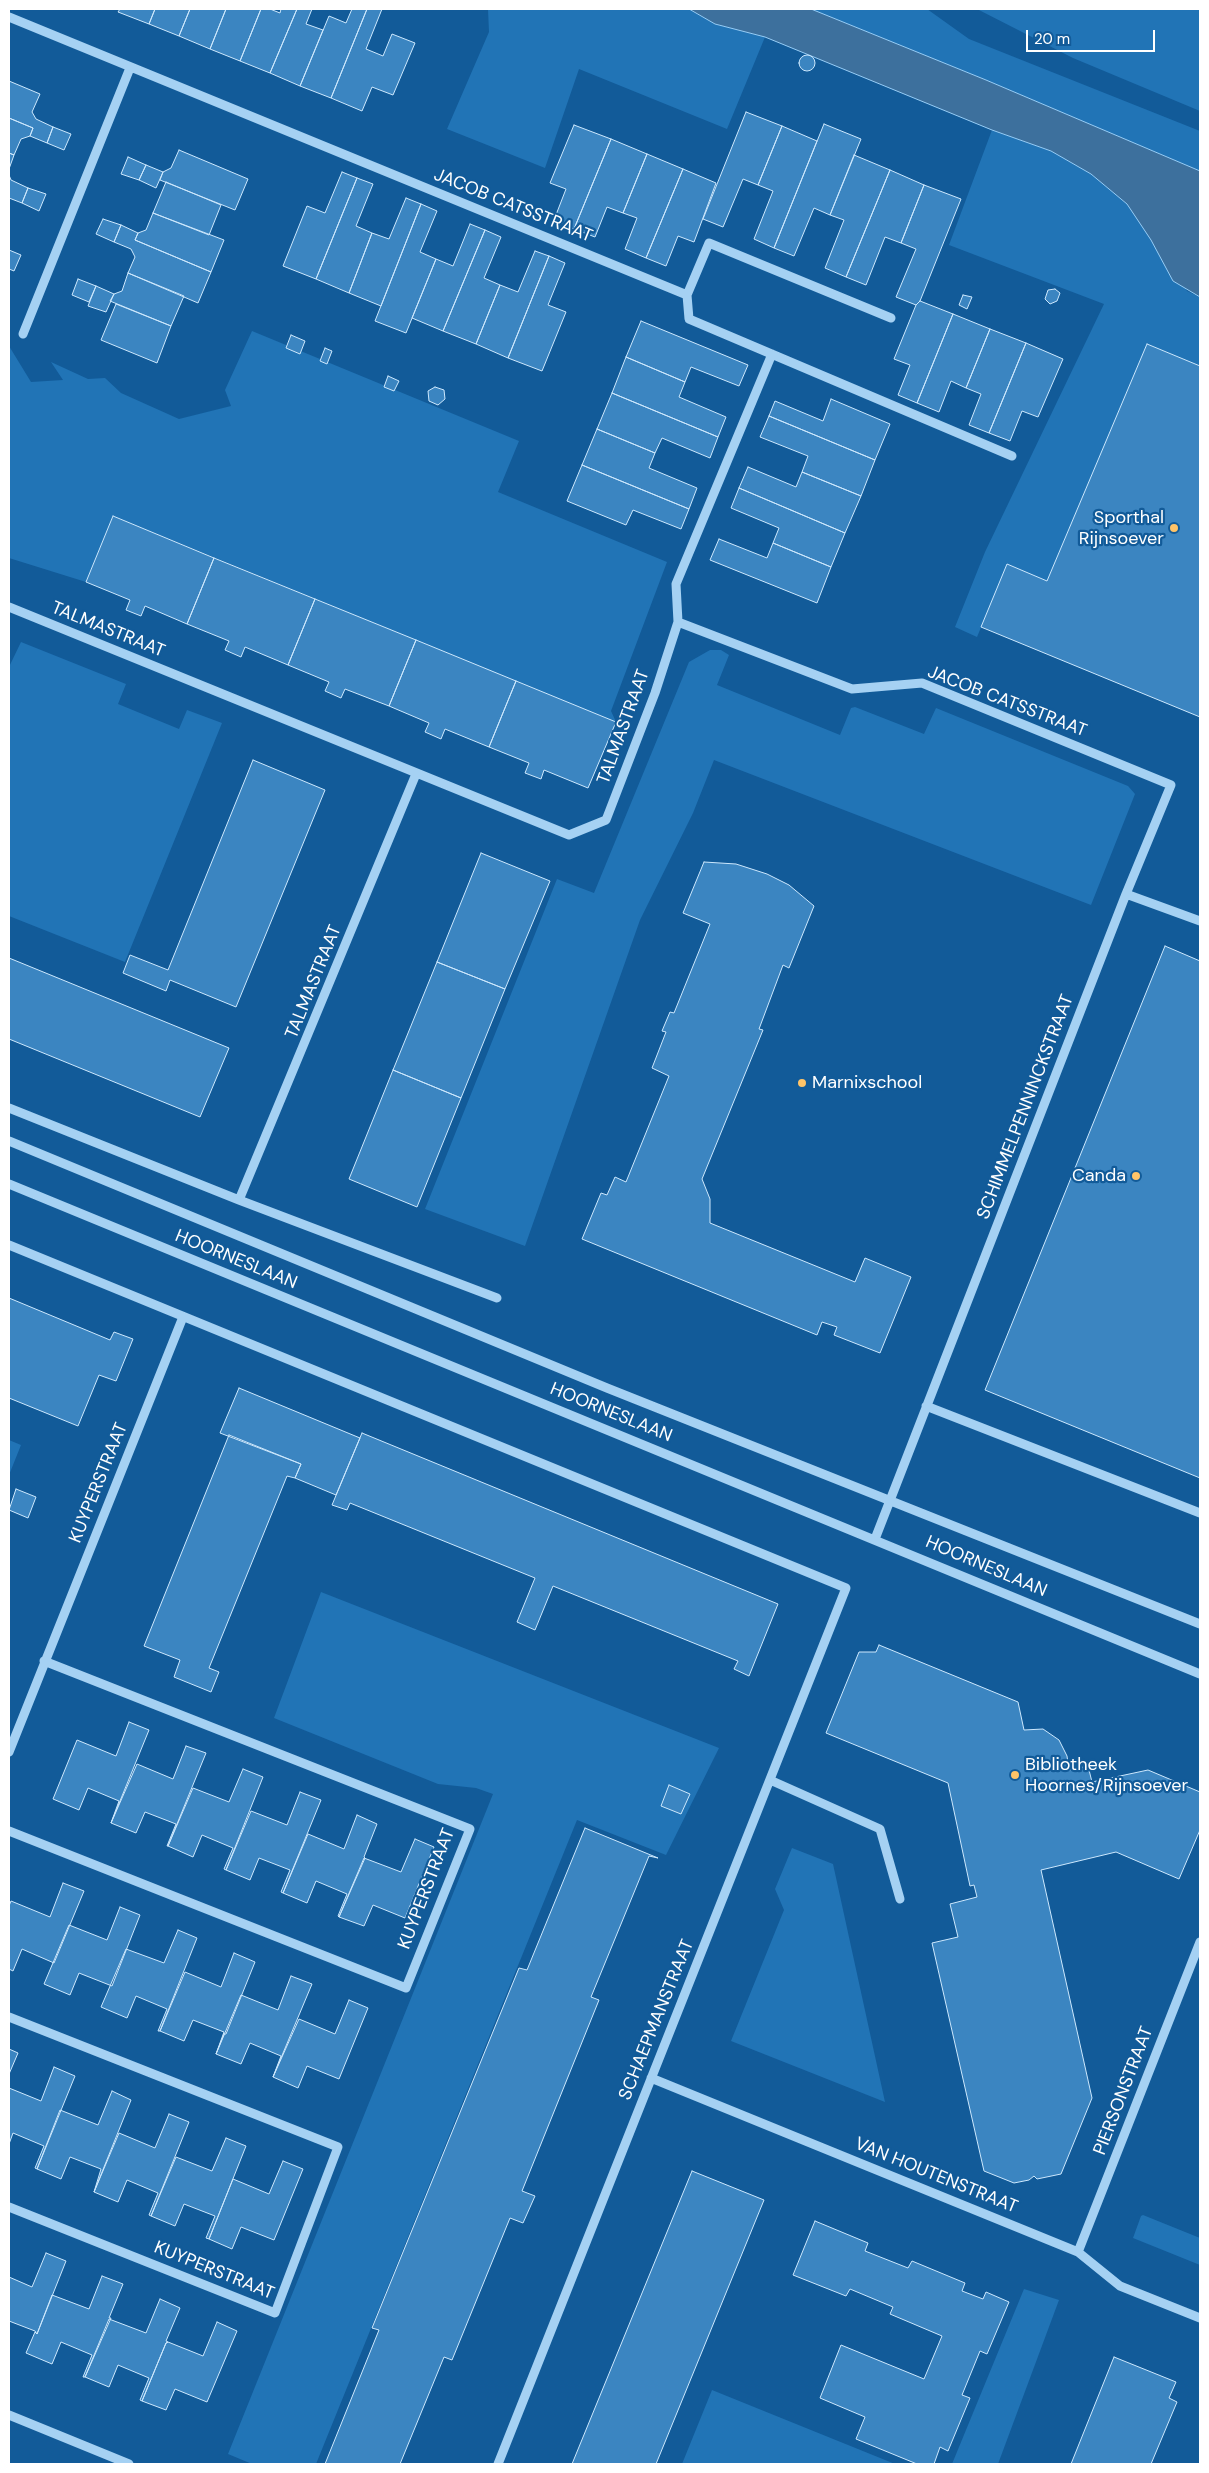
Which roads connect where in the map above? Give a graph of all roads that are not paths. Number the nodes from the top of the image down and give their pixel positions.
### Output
1 (9, 17) edge
2 (130, 68) junction
3 (687, 295) junction
4 (891, 318) dead end
5 (23, 334) dead end
6 (772, 354) junction
7 (1012, 456) dead end
8 (9, 607) edge
9 (678, 622) junction
10 (416, 774) junction
11 (1126, 894) junction
12 (1200, 921) edge
13 (9, 1108) edge
14 (9, 1141) edge
15 (9, 1184) edge
16 (239, 1200) junction
17 (9, 1245) edge
18 (497, 1298) dead end
19 (183, 1316) junction
20 (926, 1406) junction
21 (890, 1500) junction
22 (1200, 1513) edge
23 (875, 1539) junction
24 (1200, 1624) edge
25 (44, 1661) junction
26 (1200, 1674) edge
27 (9, 1752) edge
28 (770, 1780) junction
29 (9, 1831) edge
30 (900, 1899) dead end
31 (1200, 1942) edge
32 (9, 2018) edge
33 (652, 2078) junction
34 (9, 2206) edge
35 (1078, 2252) junction
36 (1200, 2318) edge
37 (9, 2415) edge
38 (129, 2464) edge
39 (498, 2464) edge

1 - 2 street, JACOB CATSSTRAAT
2 - 3 street, JACOB CATSSTRAAT
2 - 5 street
3 - 4 street
3 - 6 street
6 - 7 street
6 - 9 street
8 - 10 street, TALMASTRAAT
9 - 10 street, TALMASTRAAT
9 - 11 street, JACOB CATSSTRAAT
10 - 16 street, TALMASTRAAT
11 - 12 street
11 - 20 street, SCHIMMELPENNINCKSTRAAT
13 - 16 street
14 - 21 street, HOORNESLAAN
15 - 23 street, HOORNESLAAN
16 - 18 street
17 - 19 street
19 - 25 street, KUYPERSTRAAT
19 - 28 street, SCHAEPMANSTRAAT
20 - 21 street, SCHIMMELPENNINCKSTRAAT
20 - 22 street
21 - 23 street, SCHIMMELPENNINCKSTRAAT
21 - 24 street, HOORNESLAAN
23 - 26 street, HOORNESLAAN
25 - 27 street, KUYPERSTRAAT
25 - 29 street, KUYPERSTRAAT
28 - 30 street
28 - 33 street, SCHAEPMANSTRAAT
31 - 35 street, PIERSONSTRAAT
32 - 34 street, KUYPERSTRAAT
33 - 35 street, VAN HOUTENSTRAAT
33 - 39 street, SCHAEPMANSTRAAT
35 - 36 street, VAN HOUTENSTRAAT
37 - 38 street

